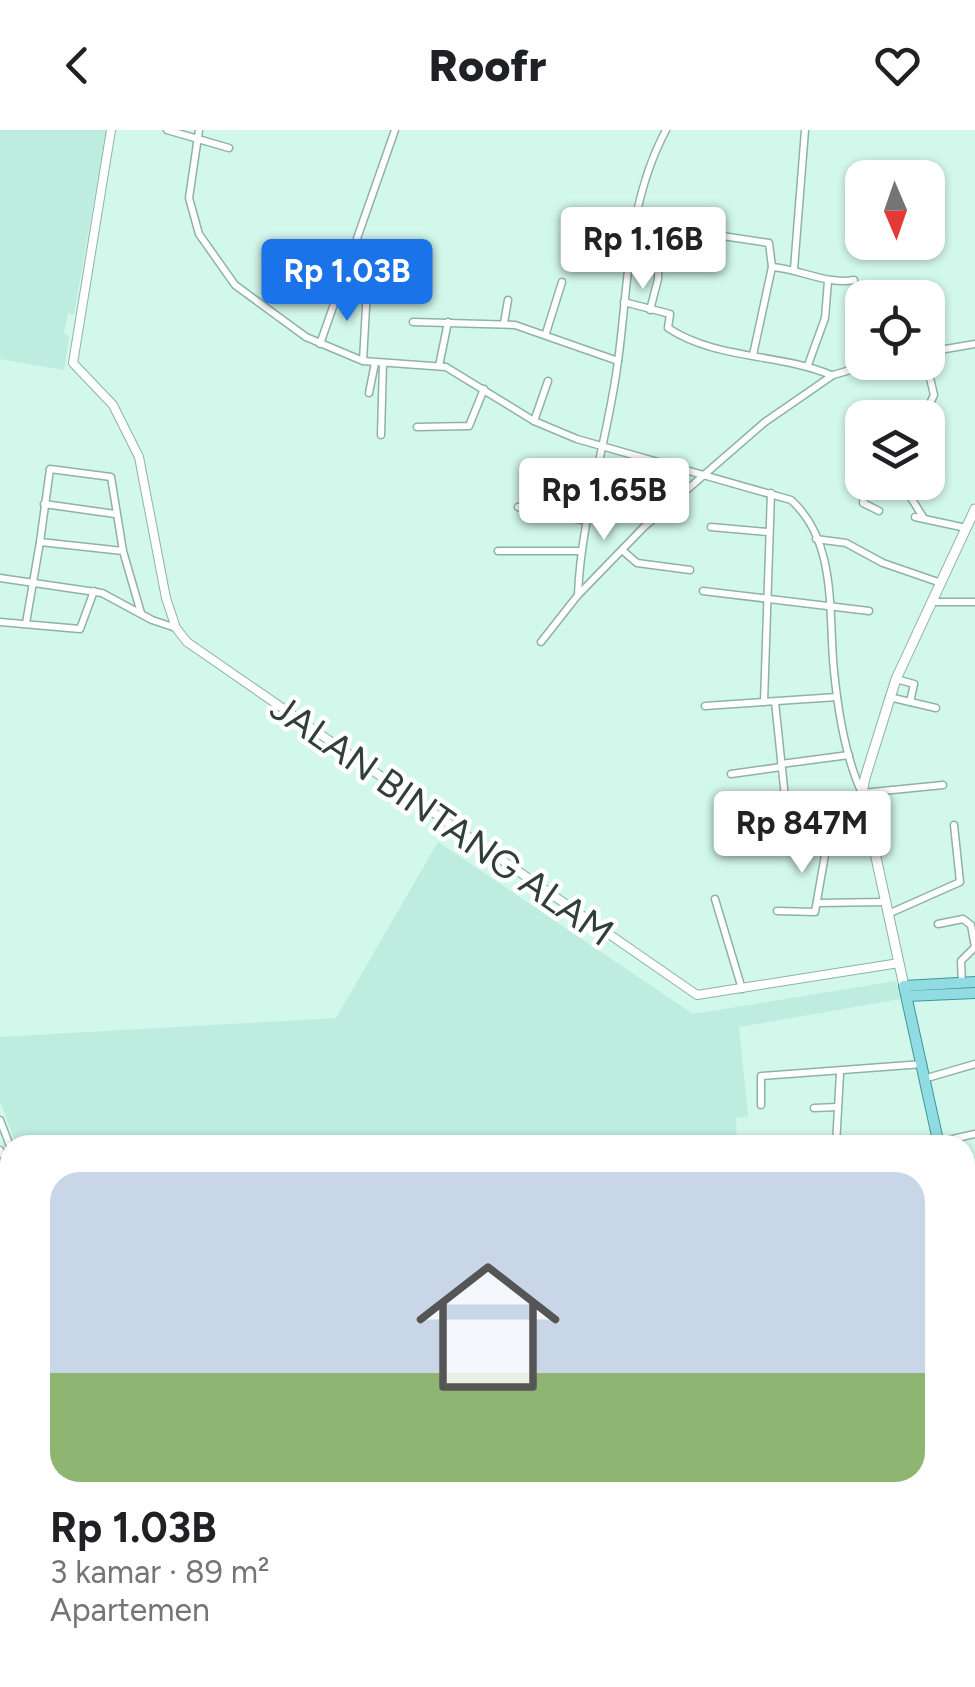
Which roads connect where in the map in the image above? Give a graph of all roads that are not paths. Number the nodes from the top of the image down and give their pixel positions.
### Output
1 (111, 130) edge
2 (168, 130) edge
3 (395, 130) edge
4 (666, 130) edge
5 (804, 130) edge
6 (198, 134) edge
7 (229, 148) dead end
8 (635, 212) junction
9 (630, 245) junction
10 (772, 267) junction
11 (794, 269) junction
12 (845, 280) edge
13 (828, 281) junction
14 (562, 282) dead end
15 (367, 289) dead end
16 (508, 300) dead end
17 (624, 302) junction
18 (650, 310) junction
19 (412, 322) dead end
20 (448, 322) junction
21 (504, 324) junction
22 (546, 333) junction
23 (320, 344) junction
24 (975, 344) edge
25 (945, 349) edge
26 (753, 355) junction
27 (363, 361) junction
28 (618, 361) junction
29 (379, 363) junction
30 (808, 365) junction
31 (439, 366) junction
32 (845, 371) edge
33 (832, 375) junction
34 (548, 381) dead end
35 (484, 389) junction
36 (370, 393) dead end
37 (534, 421) junction
38 (417, 426) dead end
39 (381, 435) dead end
40 (603, 448) junction
41 (702, 476) junction
42 (770, 493) junction
43 (863, 500) edge
44 (915, 500) edge
45 (44, 504) junction
46 (518, 507) dead end
47 (975, 508) edge
48 (879, 511) dead end
49 (115, 514) junction
50 (587, 522) junction
51 (710, 527) dead end
52 (968, 529) junction
53 (768, 532) junction
54 (816, 540) junction
55 (40, 542) junction
56 (581, 550) junction
57 (622, 550) junction
58 (123, 551) junction
59 (498, 551) dead end
60 (690, 570) dead end
61 (0, 578) edge
62 (34, 581) junction
63 (942, 583) junction
64 (94, 591) junction
65 (703, 591) dead end
66 (578, 595) junction
67 (768, 597) junction
68 (933, 602) junction
69 (975, 602) edge
70 (831, 606) junction
71 (869, 612) dead end
72 (141, 613) junction
73 (0, 622) edge
74 (26, 623) junction
75 (176, 628) junction
76 (541, 642) dead end
77 (896, 679) junction
78 (838, 697) junction
79 (889, 697) junction
80 (764, 702) junction
81 (775, 702) junction
82 (910, 702) junction
83 (705, 706) dead end
84 (936, 708) dead end
85 (849, 754) junction
86 (781, 766) junction
87 (732, 774) dead end
88 (943, 784) dead end
89 (862, 793) junction
90 (867, 815) junction
91 (954, 825) dead end
92 (788, 826) junction
93 (764, 829) dead end
94 (873, 842) junction
95 (715, 900) dead end
96 (816, 902) junction
97 (886, 902) junction
98 (778, 912) dead end
99 (888, 914) junction
100 (938, 924) dead end
101 (899, 963) junction
102 (975, 982) edge
103 (962, 984) junction
104 (742, 990) junction
105 (905, 991) junction
106 (975, 993) edge
107 (924, 1064) junction
108 (975, 1064) edge
109 (840, 1073) junction
110 (927, 1078) junction
111 (761, 1104) dead end
112 (838, 1107) junction
113 (814, 1108) dead end
114 (837, 1135) edge
115 (938, 1135) edge

1 - 75 street
2 - 6 street
3 - 23 street
4 - 8 street
5 - 11 street
6 - 7 street
6 - 23 street
8 - 9 street
8 - 10 street
9 - 17 street
9 - 18 street
10 - 11 street
10 - 26 street
11 - 13 street
12 - 13 street
13 - 30 street
14 - 22 street
15 - 27 street
16 - 21 street
17 - 18 street
17 - 28 street
18 - 26 street
19 - 20 street
20 - 21 street
20 - 31 street
21 - 22 street
22 - 28 street
23 - 27 street
24 - 25 street
26 - 30 street
27 - 29 street
28 - 40 street
29 - 31 street
29 - 36 street
29 - 39 street
30 - 33 street
31 - 35 street
32 - 33 street
33 - 41 street
34 - 37 street
35 - 37 street
35 - 38 street
37 - 40 street
40 - 41 street
40 - 50 street
41 - 42 street
41 - 57 street
42 - 53 street
42 - 54 street
43 - 48 street
44 - 52 street
45 - 49 street
45 - 49 street
45 - 55 street
46 - 50 street
47 - 52 main road
49 - 58 street
50 - 56 street
51 - 53 street
52 - 63 main road
53 - 67 street
54 - 63 street
54 - 70 street
55 - 58 street
55 - 62 street
56 - 59 street
56 - 66 street
57 - 60 street
57 - 66 street
58 - 72 street
61 - 62 street, JALAN BINTANG ALAM
62 - 64 street, JALAN BINTANG ALAM
62 - 74 street
63 - 68 main road
64 - 72 street, JALAN BINTANG ALAM
64 - 74 street
65 - 67 street
66 - 76 street
67 - 70 street
67 - 80 street
68 - 69 street
68 - 77 main road
70 - 71 street
70 - 78 street
72 - 75 street, JALAN BINTANG ALAM
73 - 74 street
75 - 104 street, JALAN BINTANG ALAM
77 - 79 main road
77 - 82 street
78 - 81 street
78 - 85 street
79 - 82 street
79 - 89 main road
80 - 81 street
80 - 83 street
81 - 86 street
82 - 84 street
85 - 86 street
85 - 89 street
86 - 87 street
86 - 92 street
88 - 89 street
89 - 90 main road
90 - 92 street
90 - 94 main road
91 - 99 street
92 - 93 street
94 - 96 street
94 - 97 main road
95 - 104 street
96 - 97 street
96 - 98 street
97 - 99 main road
99 - 101 main road
100 - 103 street
101 - 104 street, JALAN BINTANG ALAM
101 - 105 main road
102 - 103 main road
103 - 105 main road
105 - 106 main road
105 - 107 main road
107 - 109 street
107 - 110 main road
108 - 110 street
109 - 111 street
109 - 112 street
110 - 115 main road
112 - 113 street
112 - 114 street

